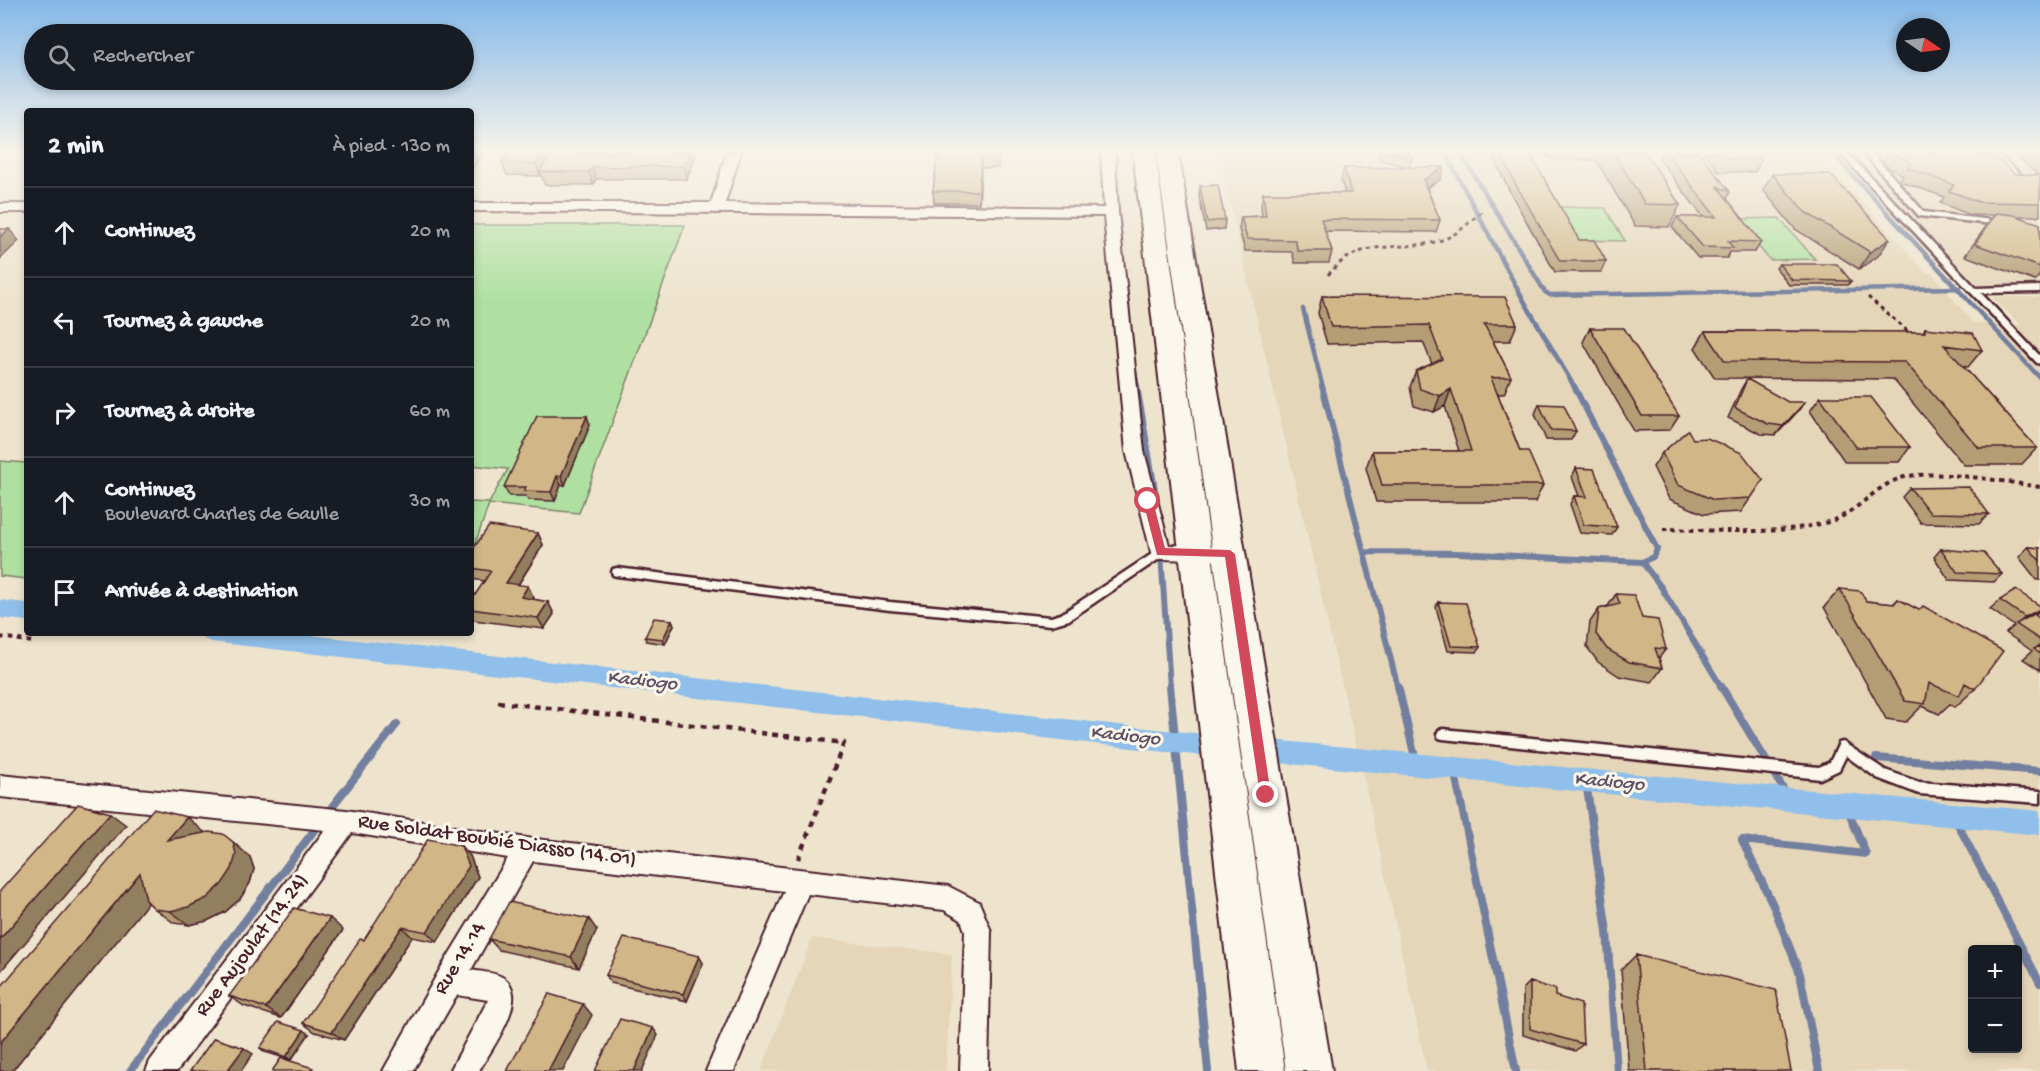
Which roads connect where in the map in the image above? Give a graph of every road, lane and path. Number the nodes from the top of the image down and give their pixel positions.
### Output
1 (719, 202) edge
2 (1110, 202) edge
3 (1150, 202) edge
4 (1175, 202) edge
5 (1890, 202) edge
6 (1911, 202) edge
7 (474, 207) edge
8 (717, 207) junction
9 (0, 208) edge
10 (24, 208) edge
11 (1484, 210) dead end
12 (1111, 212) junction
13 (2016, 225) edge
14 (1328, 274) dead end
15 (2040, 289) edge
16 (1974, 291) junction
17 (1868, 297) dead end
18 (1917, 340) edge
19 (2040, 361) edge
20 (2040, 487) edge
21 (1663, 529) dead end
22 (1161, 552) junction
23 (1196, 552) junction
24 (1230, 554) junction
25 (616, 572) dead end
26 (0, 637) edge
27 (33, 642) dead end
28 (498, 702) dead end
29 (1443, 734) dead end
30 (0, 786) edge
31 (1246, 796) junction
32 (2040, 797) edge
33 (346, 821) junction
34 (527, 849) junction
35 (794, 881) junction
36 (448, 980) junction
37 (160, 1071) edge
38 (397, 1071) edge
39 (464, 1071) edge
40 (720, 1071) edge
41 (974, 1071) edge
42 (1262, 1071) edge
43 (1310, 1071) edge

1 - 8 street
2 - 12 street
3 - 23 main road
4 - 24 main road
5 - 16 lane
6 - 13 lane
7 - 8 street
8 - 12 street
9 - 10 street
11 - 14 path
12 - 22 street
15 - 16 lane
16 - 19 lane
17 - 18 path
20 - 21 path
22 - 23 street
22 - 25 lane
23 - 24 street
23 - 31 main road
24 - 31 main road
26 - 27 path
28 - 35 path
29 - 32 lane
30 - 33 street, Rue Soldat Boubié Diasso (14.01)
31 - 42 main road
31 - 43 main road
33 - 34 street, Rue Soldat Boubié Diasso (14.01)
33 - 37 street, Rue Aujoulat (14.24)
34 - 35 street, Rue Soldat Boubié Diasso (14.01)
34 - 36 street, Rue 14.14
35 - 40 street
35 - 41 street, Rue Soldat Boubié Diasso (14.01)
36 - 38 street, Rue 14.14
36 - 39 street

